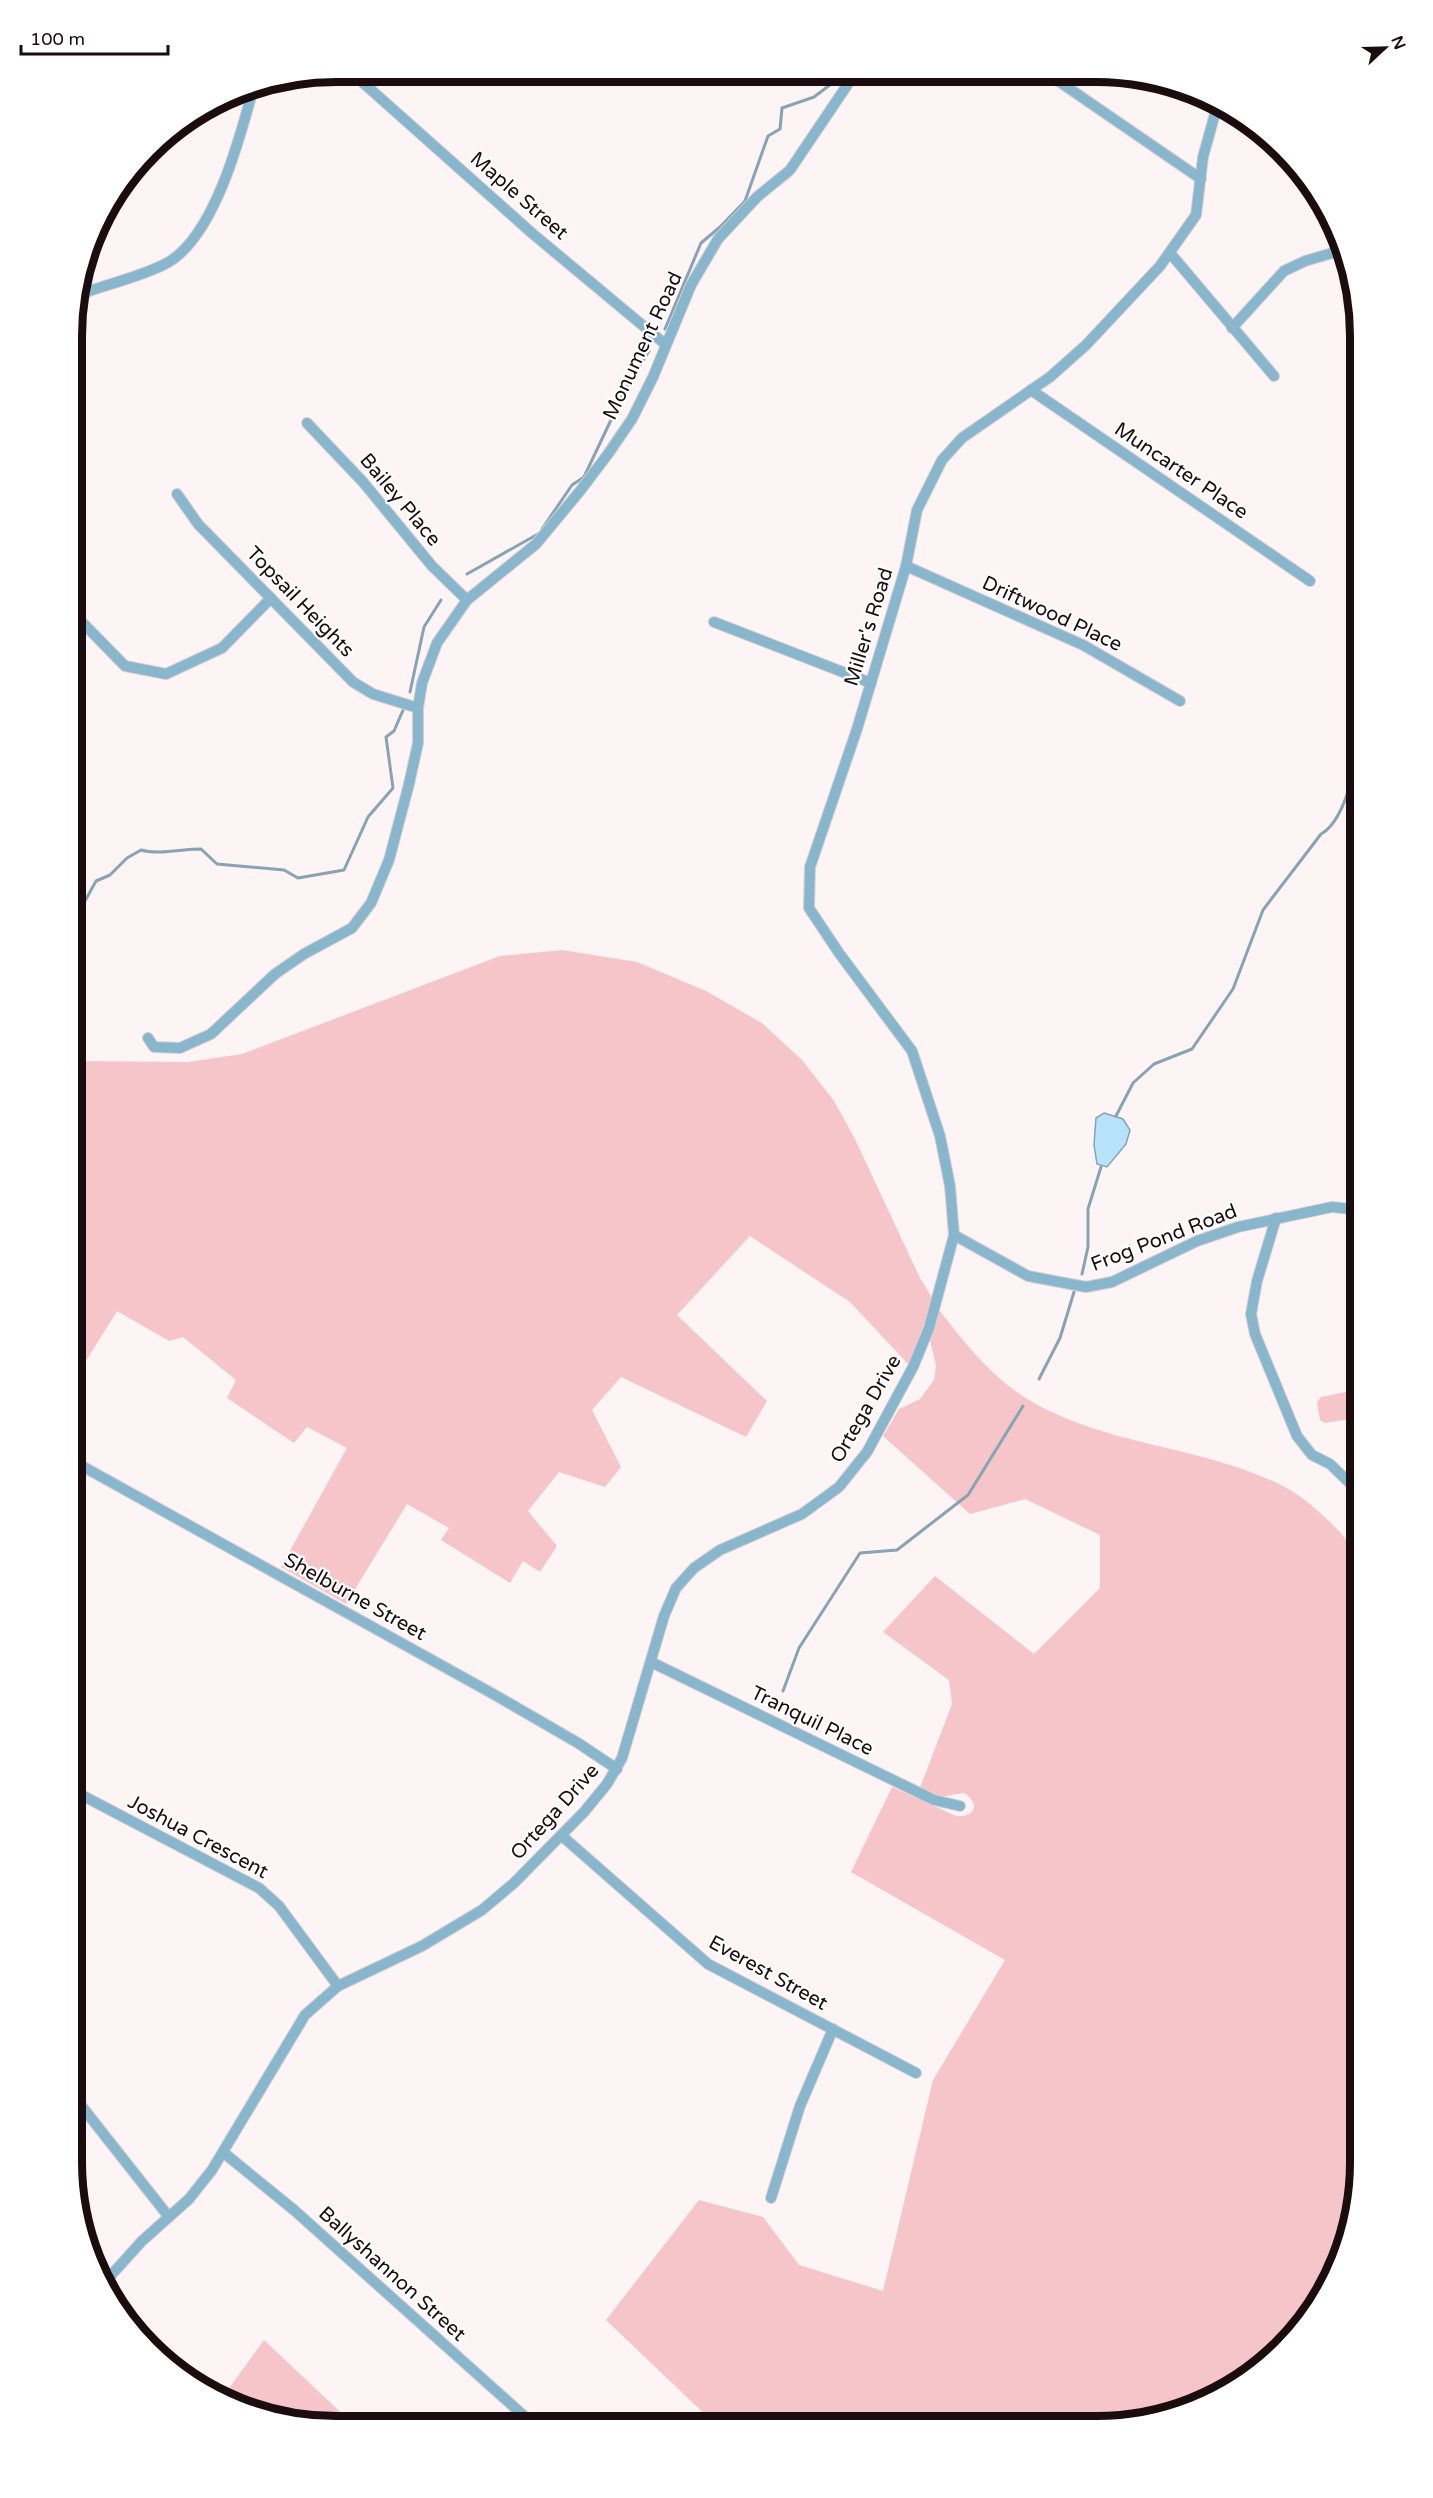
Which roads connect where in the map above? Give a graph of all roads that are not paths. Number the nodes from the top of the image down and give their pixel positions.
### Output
1 (362, 82) edge
2 (849, 82) edge
3 (1060, 82) edge
4 (250, 98) edge
5 (1215, 112) edge
6 (1201, 179) junction
7 (1336, 252) edge
8 (1170, 253) junction
9 (86, 292) edge
10 (1232, 328) junction
11 (665, 344) junction
12 (1274, 376) dead end
13 (1031, 390) junction
14 (306, 423) dead end
15 (177, 494) dead end
16 (906, 566) junction
17 (1310, 581) dead end
18 (272, 598) junction
19 (467, 600) junction
20 (82, 622) edge
21 (714, 622) dead end
22 (871, 683) junction
23 (1180, 701) dead end
24 (418, 708) junction
25 (148, 1038) dead end
26 (1350, 1209) edge
27 (1276, 1218) junction
28 (954, 1235) junction
29 (82, 1466) edge
30 (1350, 1483) edge
31 (651, 1662) junction
32 (617, 1769) junction
33 (82, 1795) edge
34 (960, 1806) dead end
35 (561, 1836) junction
36 (338, 1986) junction
37 (833, 2029) junction
38 (916, 2073) dead end
39 (82, 2107) edge
40 (224, 2153) junction
41 (771, 2198) dead end
42 (169, 2217) junction
43 (110, 2276) edge
44 (524, 2416) edge

1 - 11 street, Maple Street
2 - 11 street, Monument Road
3 - 6 street
4 - 9 street
5 - 6 street, Miller's Road
6 - 8 street, Miller's Road
7 - 10 street
8 - 10 street
8 - 13 street, Miller's Road
10 - 12 street
11 - 19 street, Monument Road
13 - 16 street, Miller's Road
13 - 17 street, Muncarter Place
14 - 19 street, Bailey Place
15 - 18 street, Topsail Heights
16 - 22 street, Miller's Road
16 - 23 street, Driftwood Place
18 - 20 street
18 - 24 street, Topsail Heights
19 - 24 street, Monument Road
21 - 22 street
22 - 28 street, Miller's Road
24 - 25 street, Monument Road
26 - 27 street, Frog Pond Road
27 - 28 street, Frog Pond Road
27 - 30 street
28 - 31 street, Ortega Drive
29 - 32 street, Shelburne Street
31 - 32 street, Ortega Drive
31 - 34 street, Tranquil Place
32 - 35 street, Ortega Drive
33 - 36 street, Joshua Crescent
35 - 36 street, Ortega Drive
35 - 37 street, Everest Street
36 - 40 street, Ortega Drive
37 - 38 street, Everest Street
37 - 41 street
39 - 42 street
40 - 42 street, Ortega Drive
40 - 44 street, Ballyshannon Street
42 - 43 street, Ortega Drive

